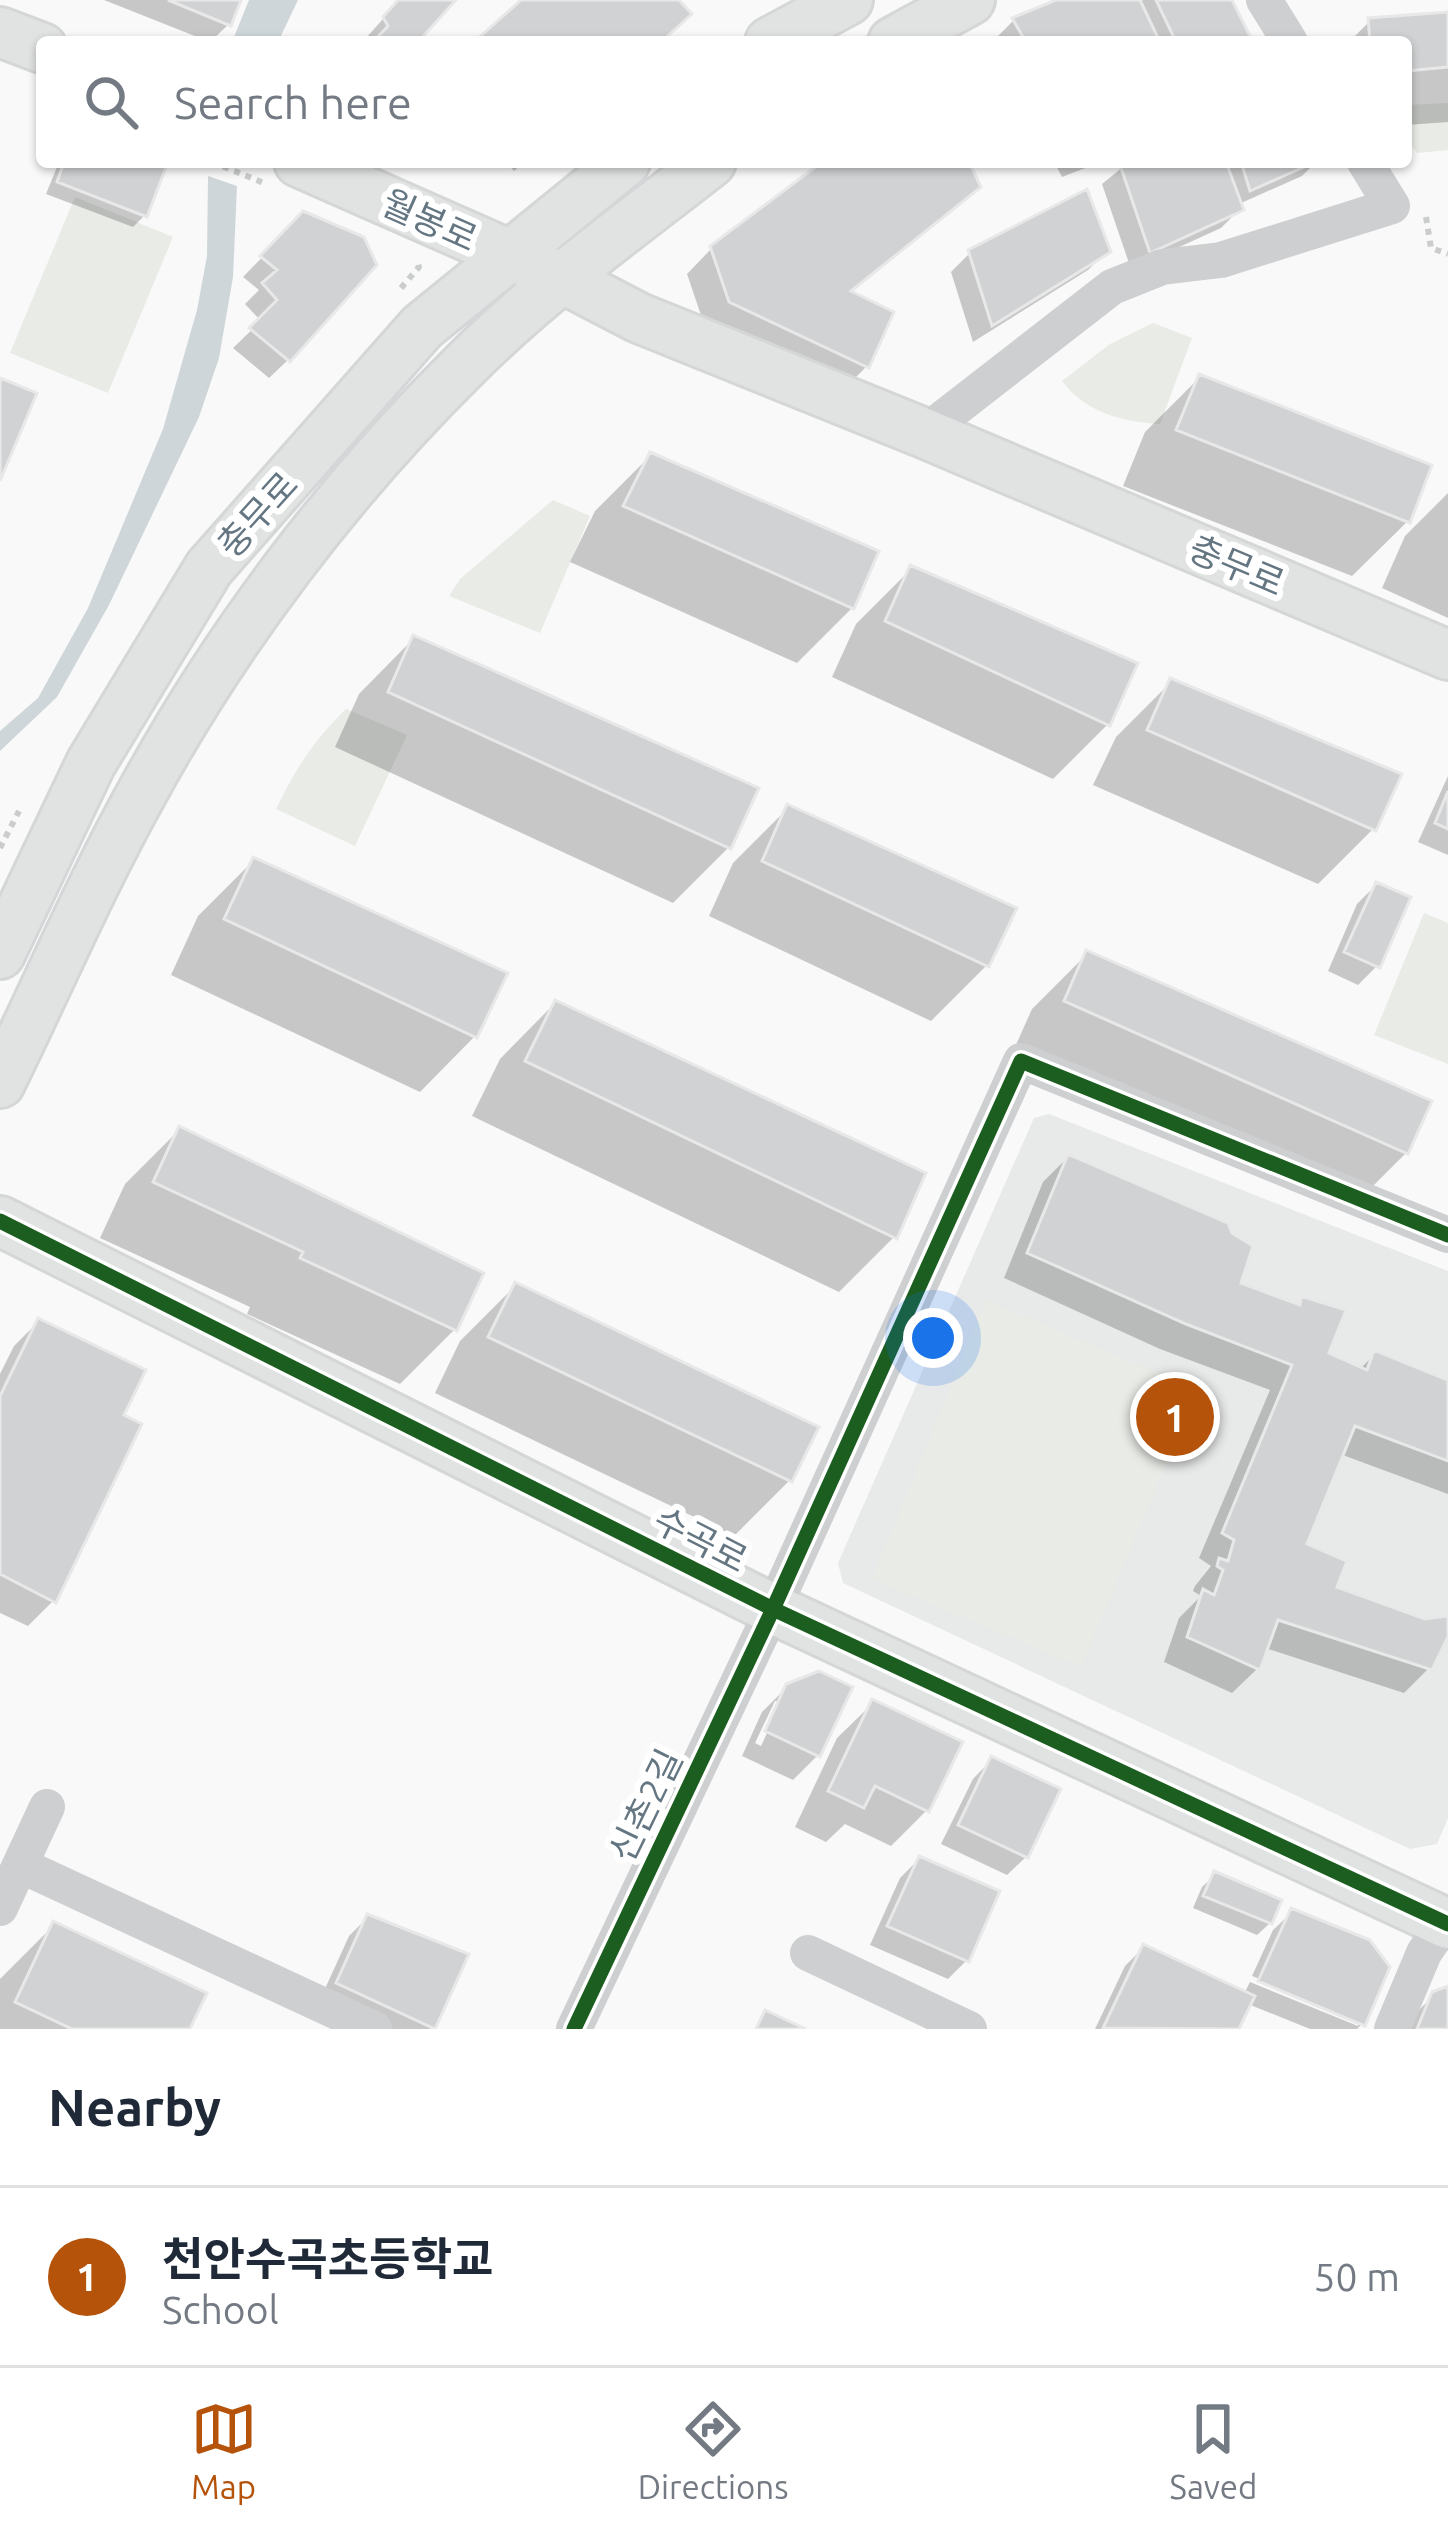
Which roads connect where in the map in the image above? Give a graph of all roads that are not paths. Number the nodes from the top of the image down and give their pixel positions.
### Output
1 (848, 0) edge
2 (970, 0) edge
3 (1264, 0) edge
4 (0, 32) edge
5 (781, 36) edge
6 (903, 36) edge
7 (1286, 36) edge
8 (36, 46) edge
9 (618, 168) edge
10 (703, 168) edge
11 (1369, 168) edge
12 (289, 176) edge
13 (512, 256) junction
14 (562, 278) junction
15 (924, 433) junction
16 (1448, 655) edge
17 (0, 954) edge
18 (0, 1083) edge
19 (0, 1221) edge
20 (1448, 1235) edge
21 (773, 1609) junction
22 (46, 1807) dead end
23 (20, 1865) junction
24 (0, 1908) edge
25 (1447, 1922) edge
26 (808, 1953) dead end
27 (374, 2029) edge
28 (574, 2029) edge
29 (969, 2029) edge
30 (1392, 2029) edge

1 - 5 street
2 - 6 street
3 - 7 street
4 - 8 street
9 - 13 street, 충무로
10 - 14 street, 충무로
11 - 15 street
12 - 13 street, 월봉로
13 - 14 street, 월봉로
13 - 17 street, 충무로
14 - 15 street, 충무로
14 - 18 street, 충무로
15 - 16 street, 충무로
19 - 21 street, 수곡로
20 - 21 street, 신촌2길
21 - 25 street, 수곡로
21 - 28 street, 신촌2길
22 - 23 street
23 - 24 street
23 - 27 street
25 - 30 street
26 - 29 street

